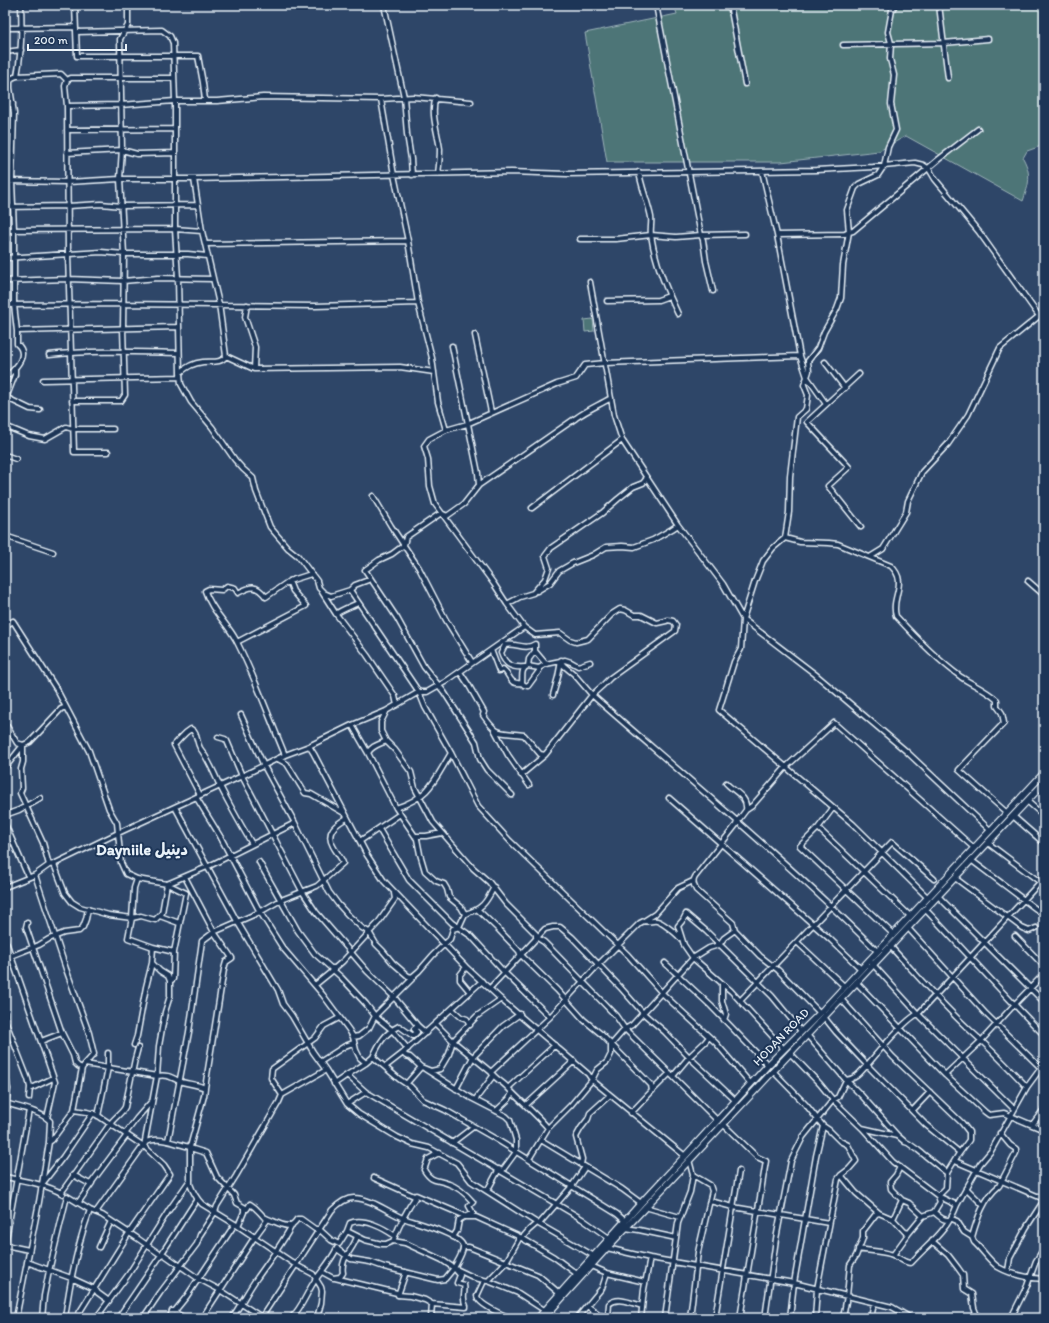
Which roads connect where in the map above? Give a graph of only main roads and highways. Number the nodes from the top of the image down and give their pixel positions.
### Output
1 (1044, 773) edge
2 (1044, 783) edge
3 (1010, 815) junction
4 (822, 1015) junction
5 (687, 1158) junction
6 (538, 1318) edge
7 (544, 1318) edge

1 - 3 main road, HODAN ROAD
2 - 3 main road, HODAN ROAD
3 - 4 main road, HODAN ROAD
3 - 4 main road, HODAN ROAD
4 - 5 main road, HODAN ROAD
4 - 5 main road, HODAN ROAD
5 - 6 main road, HODAN ROAD
5 - 7 main road, HODAN ROAD

